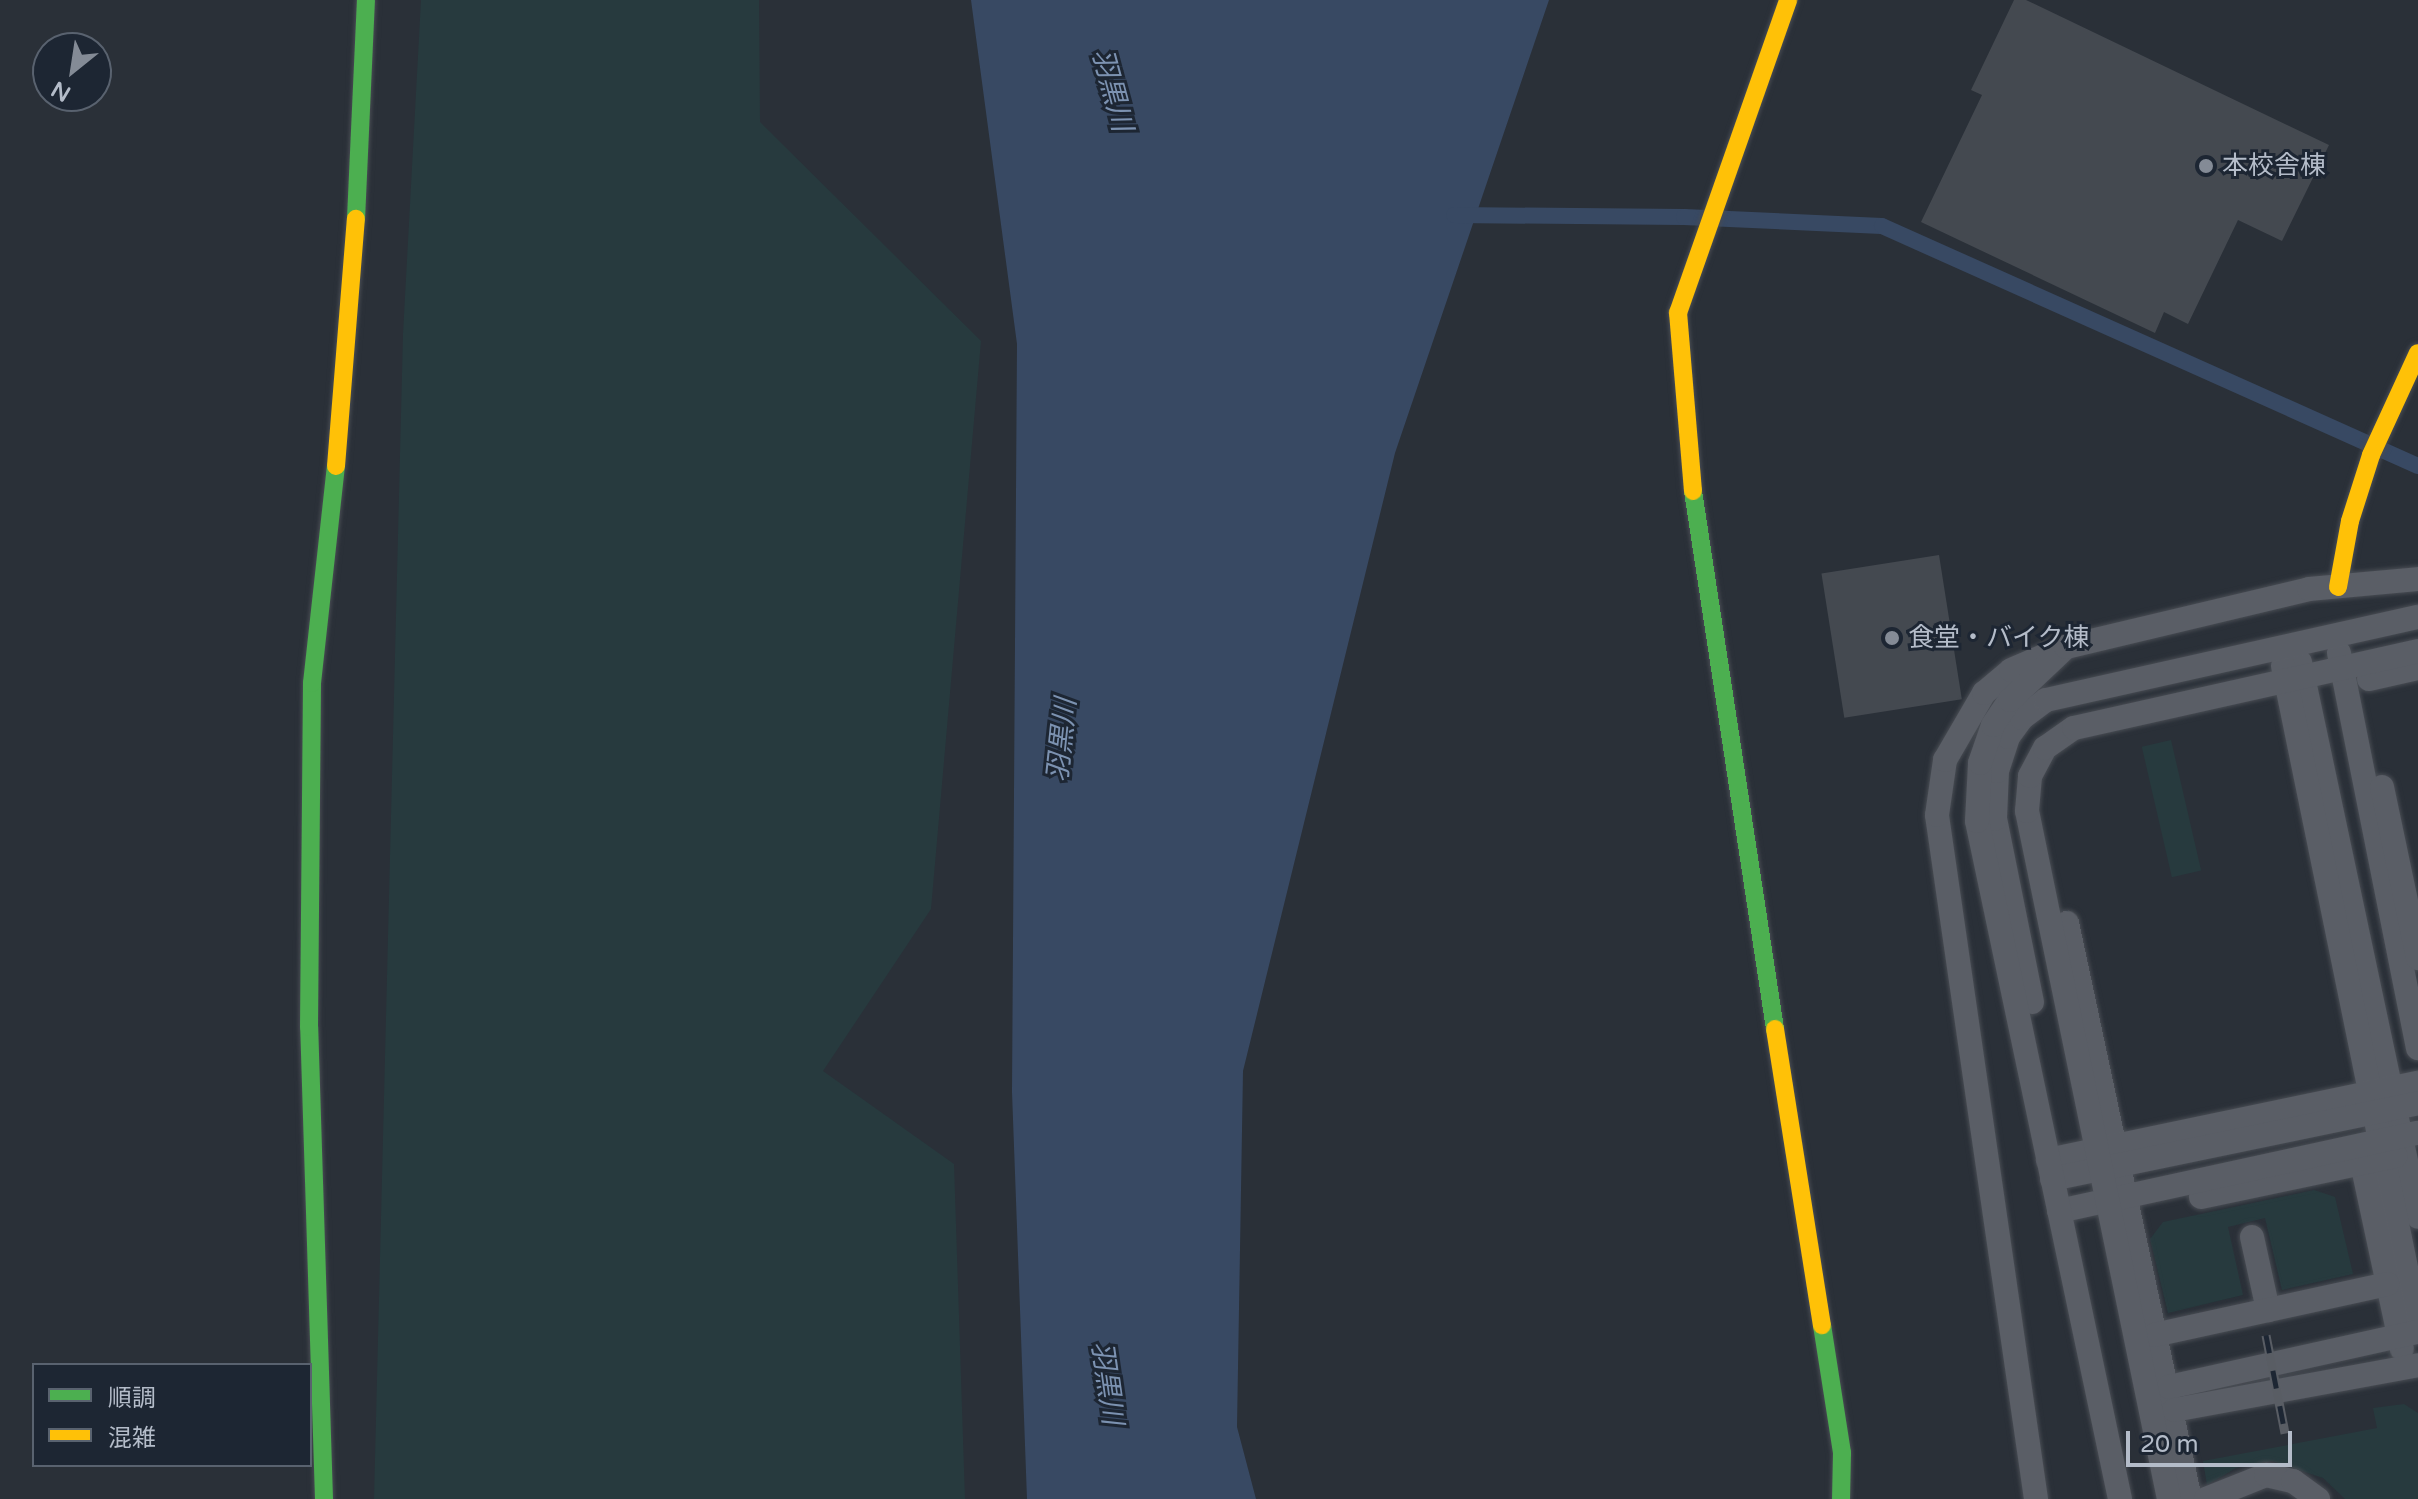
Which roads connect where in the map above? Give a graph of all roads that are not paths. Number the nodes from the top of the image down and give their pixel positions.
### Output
1 (366, 0) edge
2 (1788, 0) edge
3 (2418, 353) edge
4 (2418, 579) edge
5 (2338, 587) junction
6 (2418, 617) edge
7 (2342, 634) junction
8 (2288, 646) junction
9 (2066, 647) junction
10 (2418, 651) edge
11 (2418, 668) edge
12 (2351, 674) junction
13 (2296, 686) junction
14 (2406, 844) edge
15 (2402, 881) junction
16 (2418, 900) edge
17 (2418, 958) edge
18 (2418, 1048) edge
19 (2418, 1083) edge
20 (2389, 1101) edge
21 (2395, 1148) edge
22 (2109, 1157) junction
23 (2058, 1168) junction
24 (2118, 1206) junction
25 (2068, 1217) junction
26 (2418, 1217) edge
27 (2252, 1237) dead end
28 (2388, 1284) junction
29 (2268, 1310) junction
30 (2412, 1331) edge
31 (2154, 1335) junction
32 (2412, 1366) edge
33 (2172, 1399) junction
34 (324, 1499) edge
35 (1841, 1499) edge
36 (2036, 1499) edge
37 (2120, 1499) edge
38 (2134, 1499) edge
39 (2169, 1499) edge
40 (2190, 1499) edge
41 (2206, 1499) edge
42 (2318, 1499) edge

1 - 34 street
2 - 35 street
3 - 5 street
4 - 5 lane
5 - 9 lane
6 - 7 lane
7 - 8 lane
7 - 12 lane
8 - 13 lane
8 - 23 lane
9 - 23 lane
9 - 36 lane
10 - 12 lane
11 - 12 lane
12 - 13 lane
12 - 14 lane
12 - 18 lane
13 - 20 lane
13 - 22 lane
14 - 15 lane
15 - 16 lane
15 - 17 lane
19 - 20 lane
20 - 21 lane
20 - 22 lane
21 - 24 lane
21 - 26 lane
21 - 28 lane
21 - 30 lane
22 - 23 lane
22 - 24 lane
23 - 25 lane
24 - 25 lane
24 - 31 lane
24 - 39 lane
25 - 37 lane
25 - 38 lane
27 - 29 lane
28 - 29 lane
28 - 30 lane
29 - 31 lane
30 - 32 lane
30 - 33 lane
31 - 33 lane
32 - 33 lane
33 - 40 lane
41 - 42 lane

